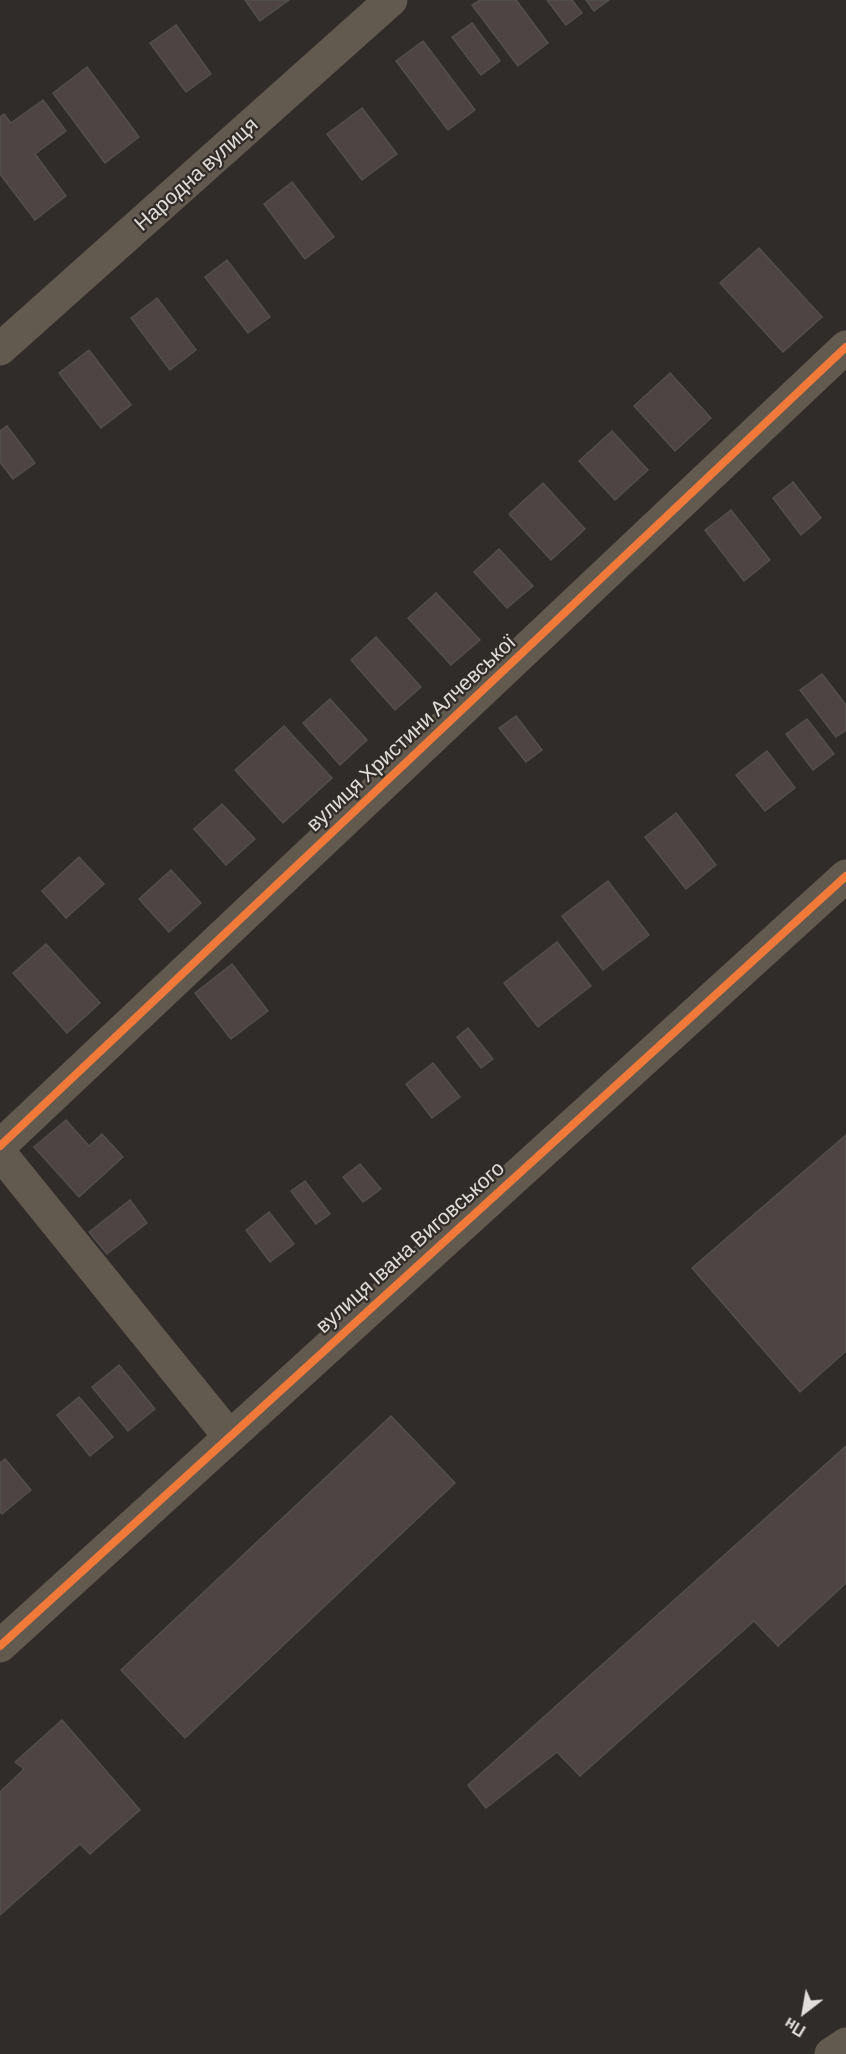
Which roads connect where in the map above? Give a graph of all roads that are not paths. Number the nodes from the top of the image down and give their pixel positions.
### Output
1 (391, 0) edge
2 (846, 346) edge
3 (0, 349) edge
4 (846, 876) edge
5 (0, 1146) edge
6 (0, 1153) edge
7 (230, 1436) junction
8 (0, 1646) edge
9 (846, 2044) edge
10 (831, 2054) edge

1 - 3 street, Народна вулиця
2 - 5 street, вулиця Христини Алчевської
4 - 7 street, вулиця Івана Виговського
6 - 7 street
7 - 8 street, вулиця Івана Виговського
9 - 10 street

